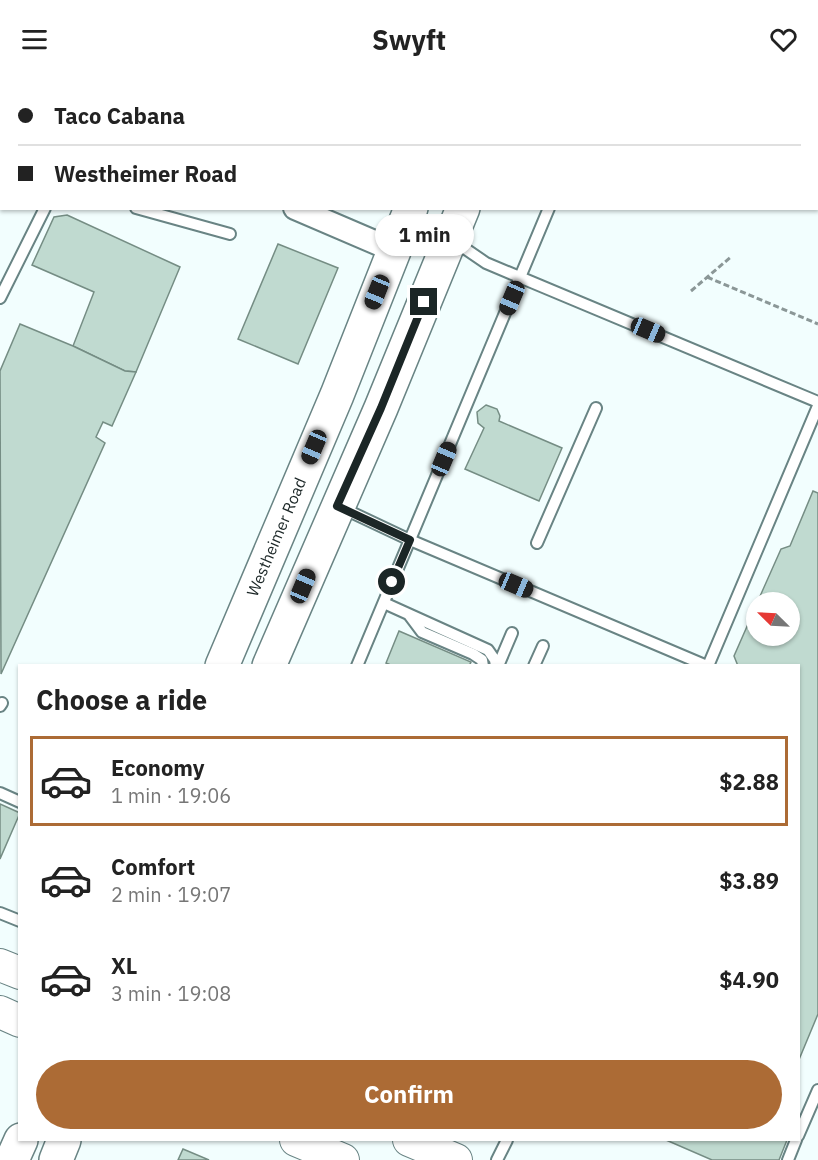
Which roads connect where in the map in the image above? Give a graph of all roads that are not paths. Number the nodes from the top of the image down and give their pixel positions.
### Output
1 (44, 210) edge
2 (143, 210) edge
3 (300, 210) edge
4 (410, 210) edge
5 (411, 210) edge
6 (439, 210) edge
7 (462, 210) edge
8 (548, 210) edge
9 (230, 234) dead end
10 (450, 239) junction
11 (393, 250) junction
12 (520, 277) junction
13 (0, 298) edge
14 (337, 395) junction
15 (818, 404) edge
16 (381, 408) junction
17 (596, 408) dead end
18 (337, 506) junction
19 (410, 540) junction
20 (537, 543) dead end
21 (384, 603) junction
22 (407, 613) junction
23 (512, 633) dead end
24 (543, 646) dead end
25 (223, 664) edge
26 (270, 664) edge
27 (358, 664) edge
28 (483, 664) edge
29 (496, 664) edge
30 (498, 664) edge
31 (535, 664) edge
32 (702, 664) edge
33 (708, 664) edge
34 (0, 793) edge
35 (18, 801) edge
36 (0, 913) edge
37 (18, 920) edge
38 (0, 965) edge
39 (18, 972) edge
40 (0, 1012) edge
41 (18, 1020) edge
42 (818, 1090) edge
43 (800, 1131) edge
44 (21, 1141) edge
45 (64, 1141) edge
46 (298, 1141) edge
47 (411, 1141) edge
48 (506, 1141) edge
49 (796, 1141) edge
50 (12, 1160) edge
51 (56, 1160) edge
52 (343, 1160) edge
53 (456, 1160) edge
54 (497, 1160) edge
55 (788, 1160) edge

1 - 13 lane
2 - 9 lane
3 - 11 street
4 - 11 main road, Westheimer Road
5 - 16 main road
6 - 10 main road
7 - 10 main road
8 - 12 lane
10 - 12 lane
10 - 16 main road
11 - 14 main road, Westheimer Road
12 - 15 lane
12 - 19 lane
14 - 18 main road
14 - 25 main road, Westheimer Road
15 - 33 lane
16 - 18 main road
17 - 20 lane
18 - 19 lane
18 - 26 main road
19 - 21 lane
19 - 32 lane
21 - 22 lane
21 - 27 lane
22 - 28 lane
22 - 29 lane
23 - 30 lane
24 - 31 lane
34 - 35 lane
36 - 37 lane
38 - 39 main road
40 - 41 main road
42 - 43 lane
44 - 50 main road
45 - 51 main road
46 - 52 main road
47 - 53 main road
48 - 54 lane
49 - 55 lane

